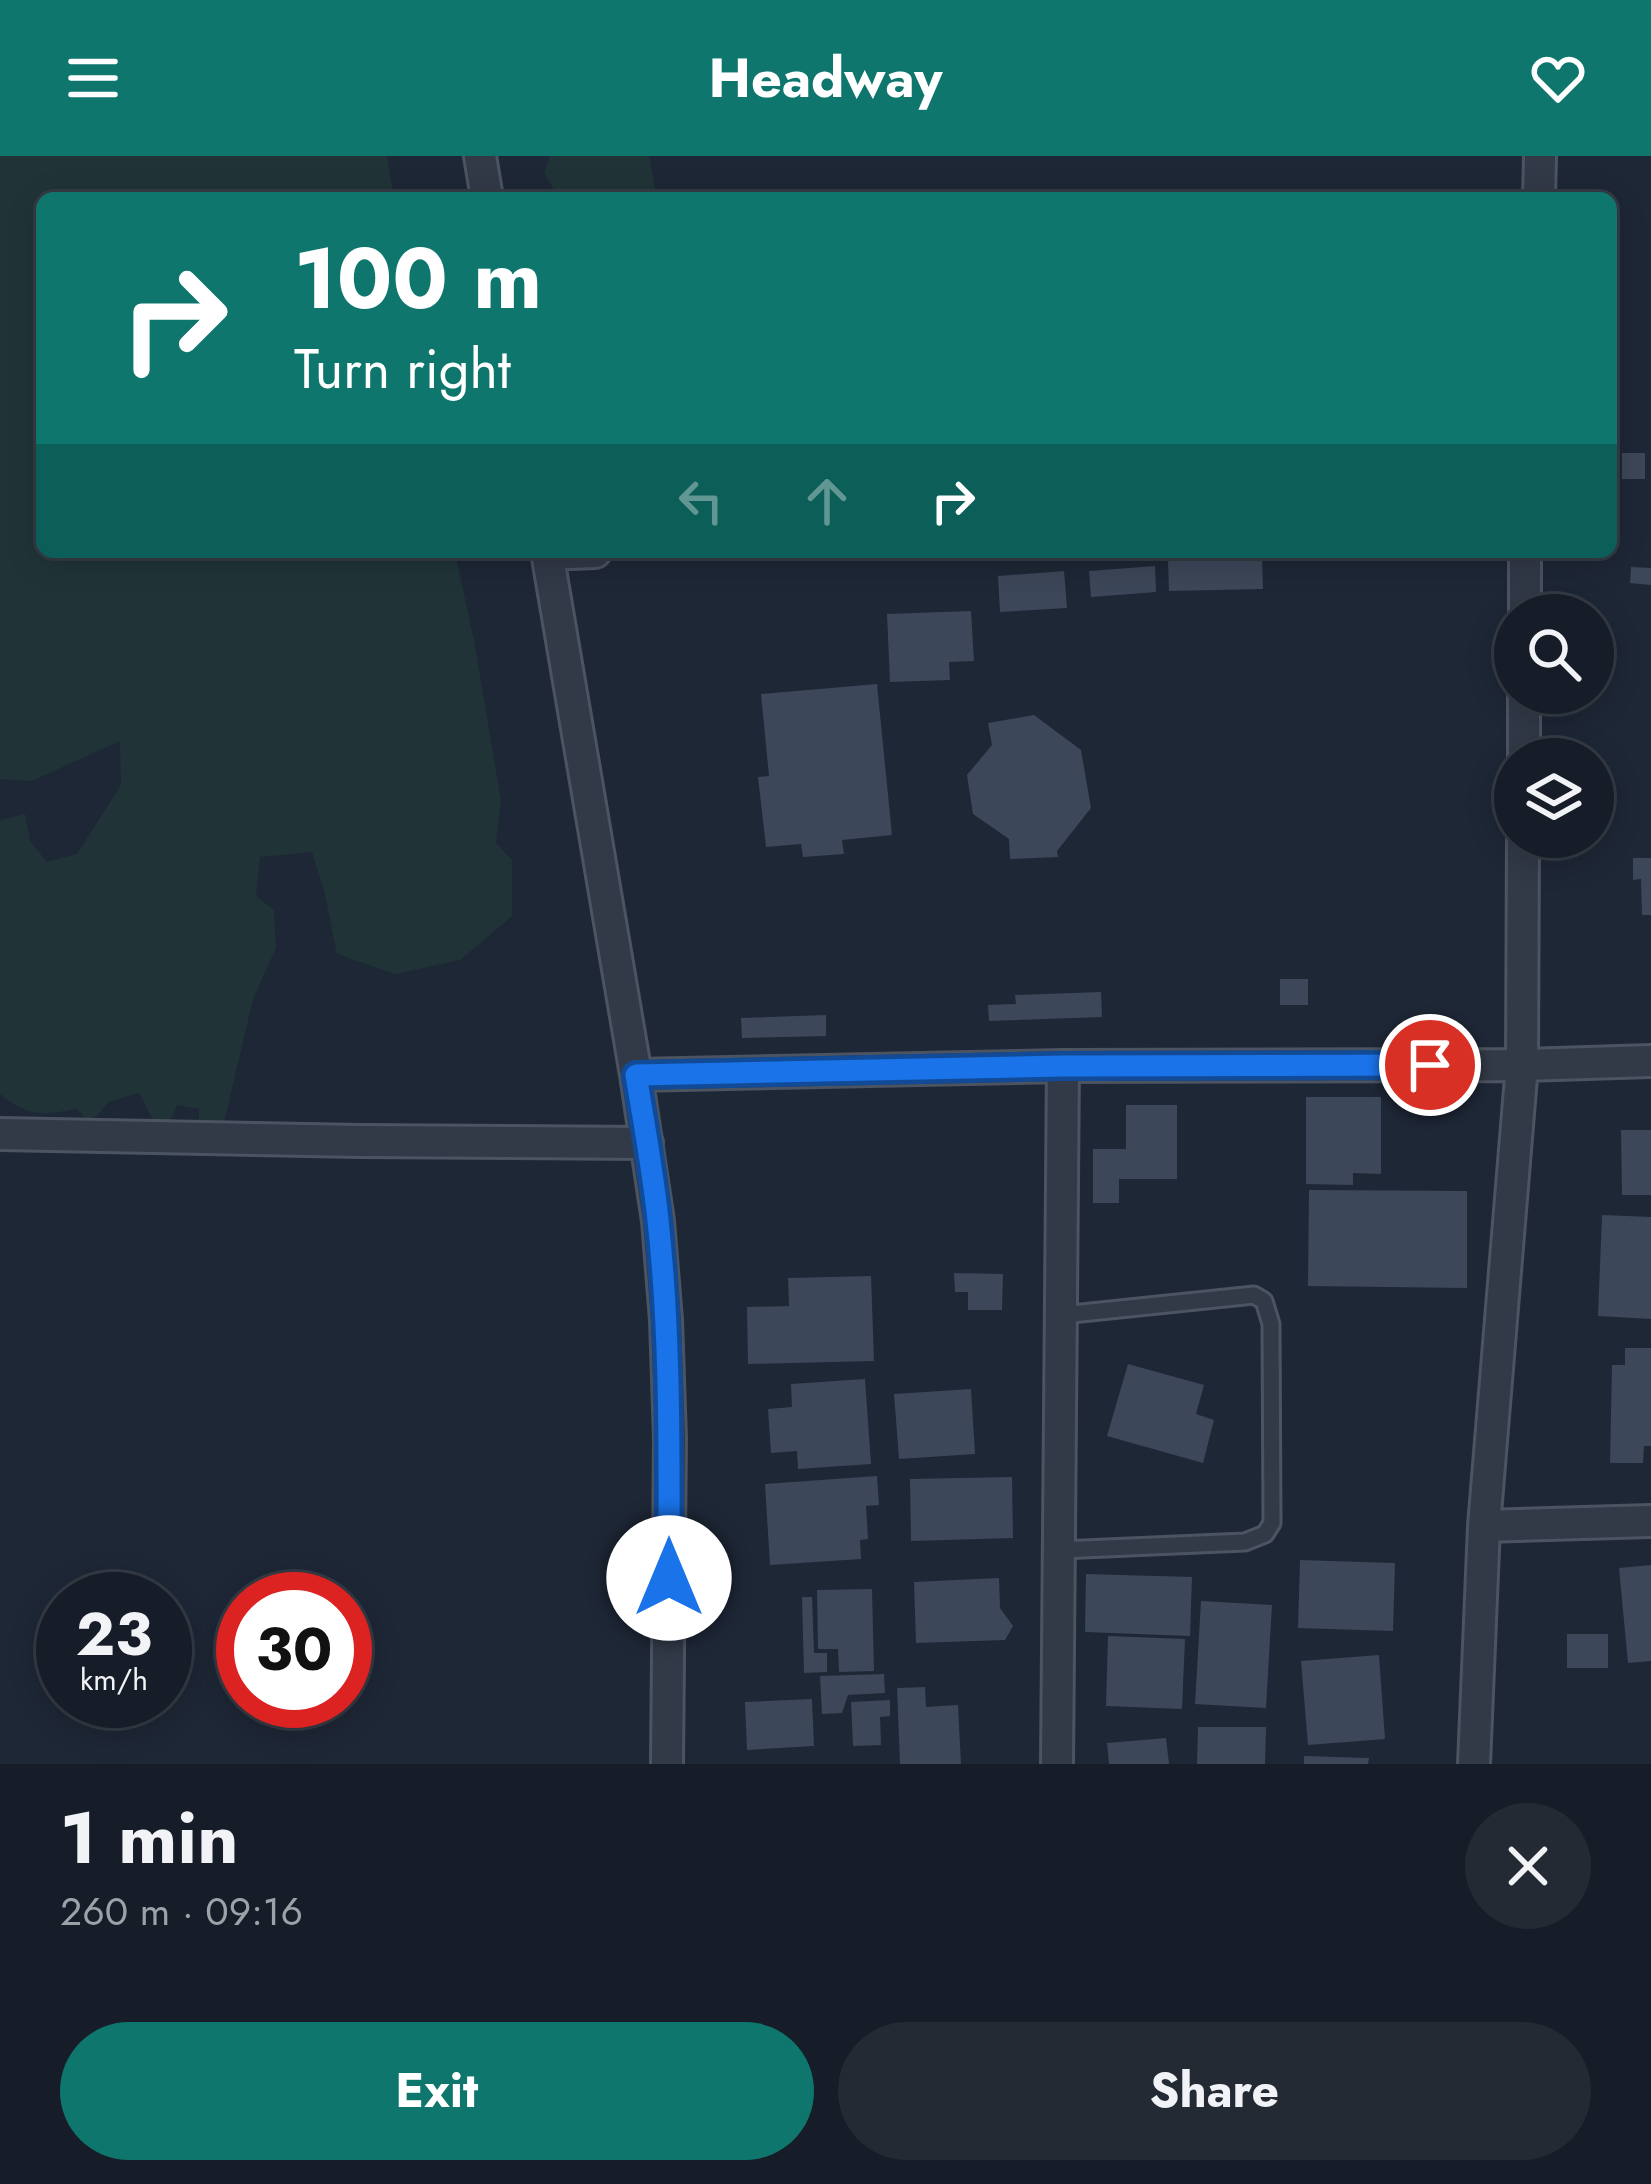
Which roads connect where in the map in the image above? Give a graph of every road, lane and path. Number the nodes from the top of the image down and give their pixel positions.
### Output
1 (480, 156) edge
2 (1540, 156) edge
3 (486, 192) edge
4 (1539, 192) edge
5 (548, 558) edge
6 (1526, 558) edge
7 (1525, 594) edge
8 (1523, 858) edge
9 (1651, 1061) edge
10 (1522, 1064) junction
11 (1064, 1066) junction
12 (636, 1075) junction
13 (0, 1134) edge
14 (647, 1143) junction
15 (1062, 1316) junction
16 (1651, 1521) edge
17 (1484, 1526) junction
18 (1060, 1550) junction
19 (668, 1764) edge
20 (1057, 1764) edge
21 (1474, 1764) edge

1 - 3 street
2 - 4 street
5 - 12 street
6 - 7 street
8 - 10 street
9 - 10 street
10 - 11 street
10 - 17 street
11 - 12 street
11 - 15 street
12 - 14 street
13 - 14 street
14 - 19 street
15 - 18 street
15 - 18 lane
16 - 17 street
17 - 21 street
18 - 20 street

